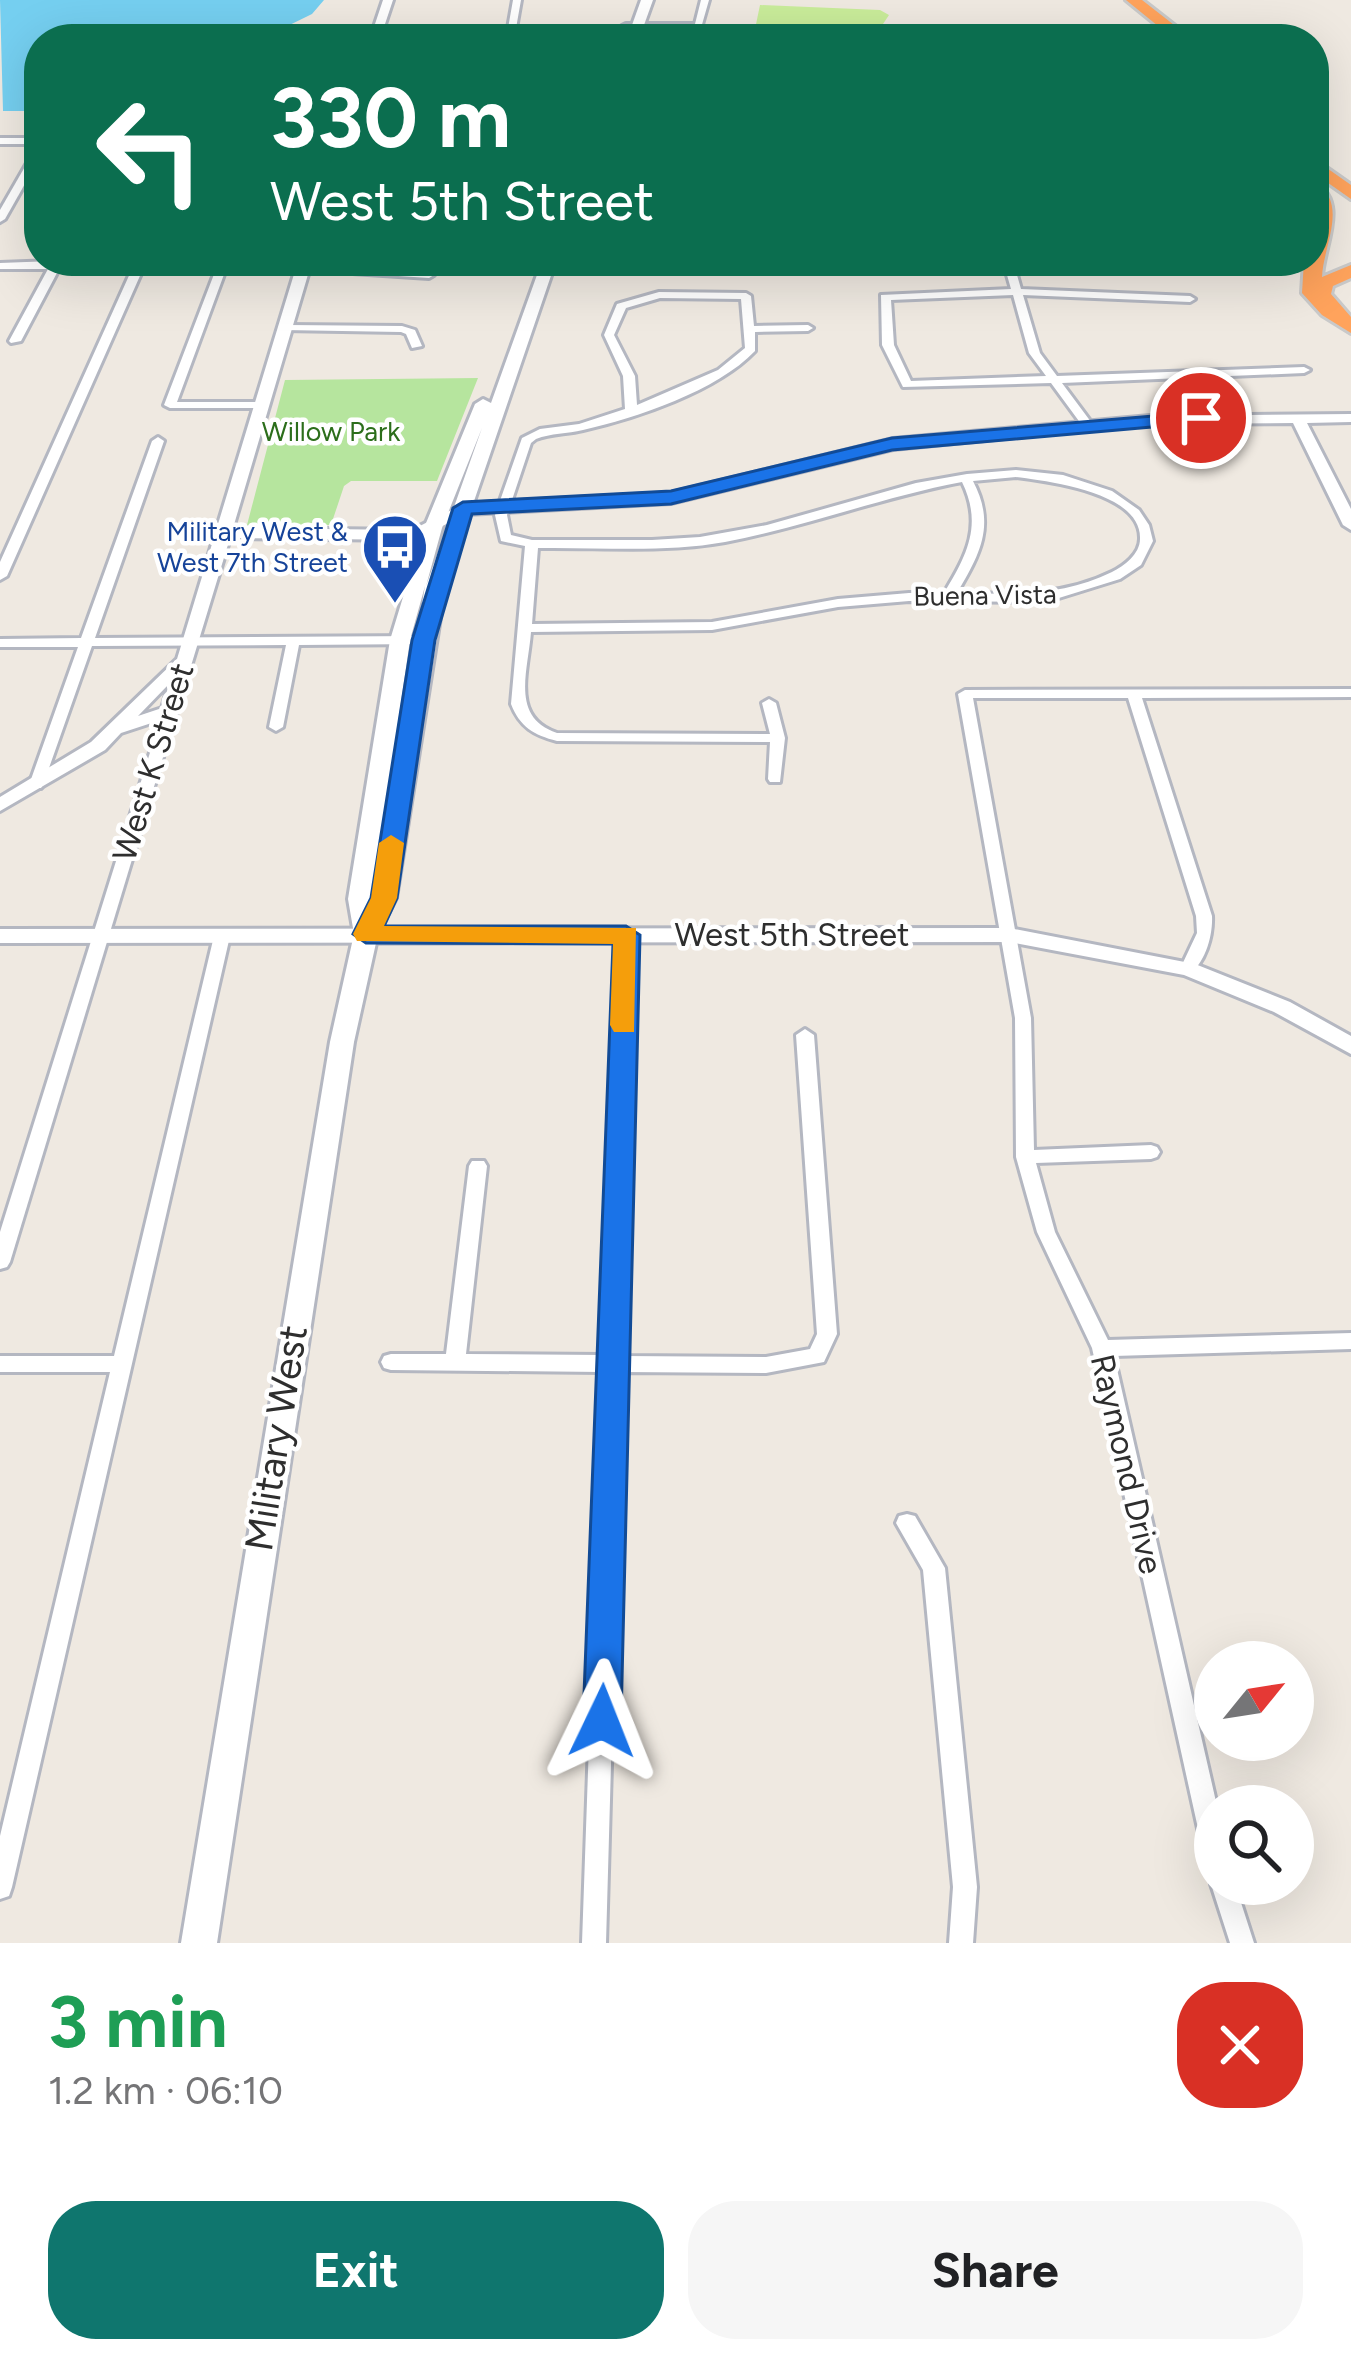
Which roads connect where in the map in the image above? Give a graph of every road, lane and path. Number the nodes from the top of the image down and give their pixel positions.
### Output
1 (1127, 6) edge
2 (1158, 24) edge
3 (24, 178) edge
4 (0, 219) edge
5 (1351, 271) edge
6 (50, 276) edge
7 (134, 276) edge
8 (218, 276) edge
9 (301, 276) edge
10 (530, 276) edge
11 (544, 276) edge
12 (1013, 276) edge
13 (1313, 276) edge
14 (1018, 292) junction
15 (1190, 299) dead end
16 (1329, 311) junction
17 (1351, 327) edge
18 (287, 328) junction
19 (752, 328) junction
20 (808, 328) dead end
21 (15, 341) dead end
22 (416, 346) dead end
23 (1304, 370) dead end
24 (1053, 380) junction
25 (263, 405) junction
26 (631, 409) junction
27 (1297, 417) junction
28 (1351, 418) edge
29 (1088, 426) junction
30 (158, 441) dead end
31 (968, 480) junction
32 (504, 506) junction
33 (463, 508) junction
34 (1351, 525) edge
35 (433, 528) junction
36 (223, 533) junction
37 (532, 544) junction
38 (0, 576) edge
39 (948, 597) junction
40 (525, 628) junction
41 (411, 640) junction
42 (83, 642) junction
43 (292, 642) junction
44 (0, 643) edge
45 (186, 650) junction
46 (1351, 693) edge
47 (1134, 695) junction
48 (769, 703) dead end
49 (167, 721) junction
50 (121, 728) junction
51 (276, 728) dead end
52 (778, 738) junction
53 (775, 779) dead end
54 (36, 785) junction
55 (0, 805) edge
56 (366, 934) junction
57 (626, 935) junction
58 (1009, 935) junction
59 (0, 936) edge
60 (99, 936) junction
61 (222, 936) junction
62 (1188, 969) junction
63 (806, 1035) dead end
64 (1351, 1046) edge
65 (1151, 1153) dead end
66 (1025, 1157) junction
67 (478, 1166) dead end
68 (0, 1262) edge
69 (1351, 1341) edge
70 (1102, 1348) junction
71 (391, 1362) dead end
72 (454, 1363) junction
73 (0, 1364) edge
74 (123, 1364) junction
75 (615, 1365) junction
76 (908, 1523) dead end
77 (1200, 1785) edge
78 (0, 1887) edge
79 (1229, 1905) edge
80 (199, 1943) edge
81 (594, 1943) edge
82 (961, 1943) edge
83 (1243, 1943) edge

1 - 2 highway
3 - 4 street
5 - 16 highway
6 - 21 street
7 - 38 street
8 - 25 street
9 - 18 street, West K Street
10 - 35 main road, Military West
11 - 33 main road, Military West
12 - 14 street
13 - 16 highway
14 - 15 street
14 - 24 street
14 - 24 street
16 - 17 highway
18 - 22 street
18 - 25 street, West K Street
19 - 20 street
19 - 26 street
19 - 26 street
23 - 24 street
24 - 29 street
25 - 36 street, West K Street
26 - 32 street
27 - 28 street
27 - 29 street
27 - 34 street
29 - 32 street
30 - 42 street
31 - 37 street, Buena Vista
31 - 39 street
31 - 39 street, Buena Vista
32 - 33 street
32 - 37 street
33 - 35 street
33 - 41 main road, Military West
35 - 36 street
35 - 41 main road, Military West
36 - 45 street, West K Street
37 - 40 street
39 - 40 street, Buena Vista
40 - 52 street
41 - 43 street
41 - 56 main road, Military West
42 - 44 street
42 - 45 street
42 - 54 street
43 - 45 street
43 - 51 street
45 - 49 street, West K Street
45 - 50 street
46 - 47 street
47 - 58 street, Raymond Drive
47 - 62 street
48 - 52 street
49 - 50 street
49 - 60 street, West K Street
50 - 54 street
52 - 53 street
54 - 55 street
56 - 57 street, West 5th Street
56 - 61 street, West 5th Street
56 - 80 main road, Military West
57 - 58 street, West 5th Street
57 - 75 street
58 - 62 street, West 5th Street
58 - 66 street, Raymond Drive
59 - 60 street, West 5th Street
60 - 61 street, West 5th Street
60 - 68 street, West K Street
61 - 74 street
62 - 64 street, West 5th Street
63 - 75 street
65 - 66 street
66 - 70 street, Raymond Drive
67 - 72 street
69 - 70 street
70 - 77 street, Raymond Drive
71 - 72 street
72 - 75 street
73 - 74 street
74 - 78 street
75 - 81 street
76 - 82 street
79 - 83 street

